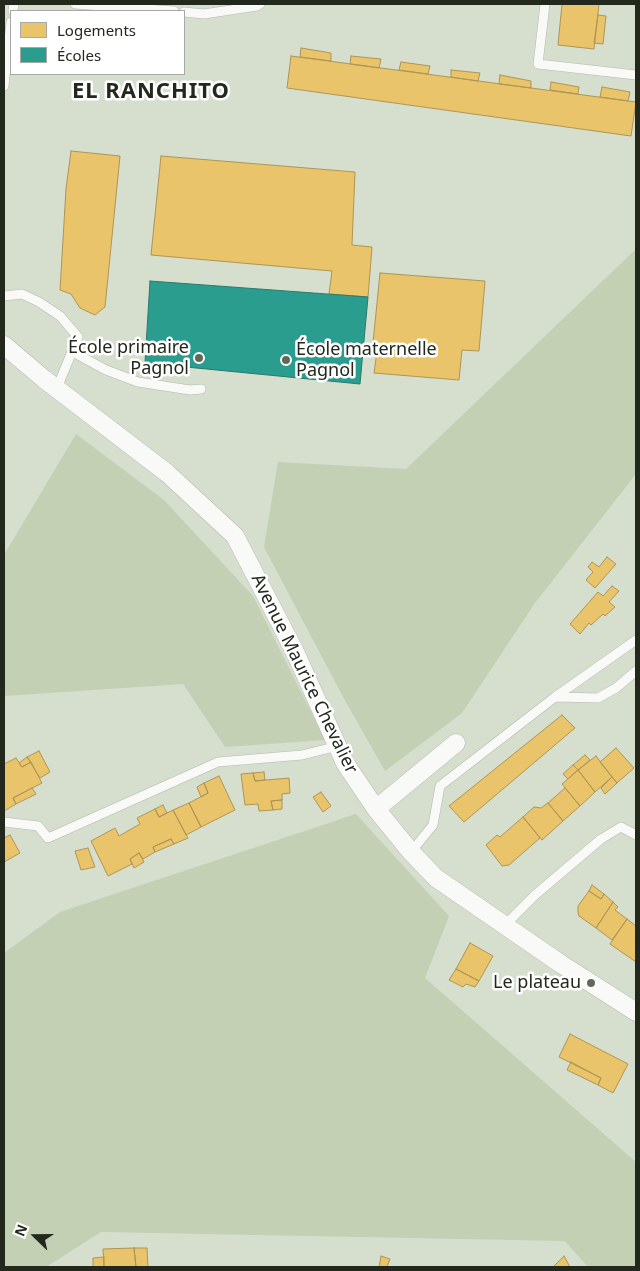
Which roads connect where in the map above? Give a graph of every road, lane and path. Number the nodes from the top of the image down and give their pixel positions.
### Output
1 (74, 4) edge
2 (545, 4) edge
3 (259, 5) edge
4 (160, 10) edge
5 (185, 12) edge
6 (10, 31) edge
7 (636, 75) edge
8 (4, 86) edge
9 (4, 296) edge
10 (4, 345) edge
11 (73, 352) junction
12 (57, 388) junction
13 (201, 389) dead end
14 (636, 640) edge
15 (636, 671) edge
16 (555, 697) junction
17 (456, 743) dead end
18 (338, 746) junction
19 (376, 809) junction
20 (4, 822) edge
21 (636, 835) edge
22 (411, 852) junction
23 (505, 925) junction
24 (636, 1012) edge

1 - 4 lane
2 - 7 lane
3 - 5 lane
6 - 8 lane
9 - 11 lane
10 - 12 street, Avenue Maurice Chevalier
11 - 12 lane
11 - 13 lane
12 - 18 street, Avenue Maurice Chevalier
14 - 16 lane
15 - 16 lane
16 - 22 lane
17 - 19 street
18 - 19 street, Avenue Maurice Chevalier
18 - 20 lane
19 - 22 street, Avenue Maurice Chevalier
21 - 23 lane
22 - 23 street, Avenue Maurice Chevalier
23 - 24 street, Avenue Maurice Chevalier

